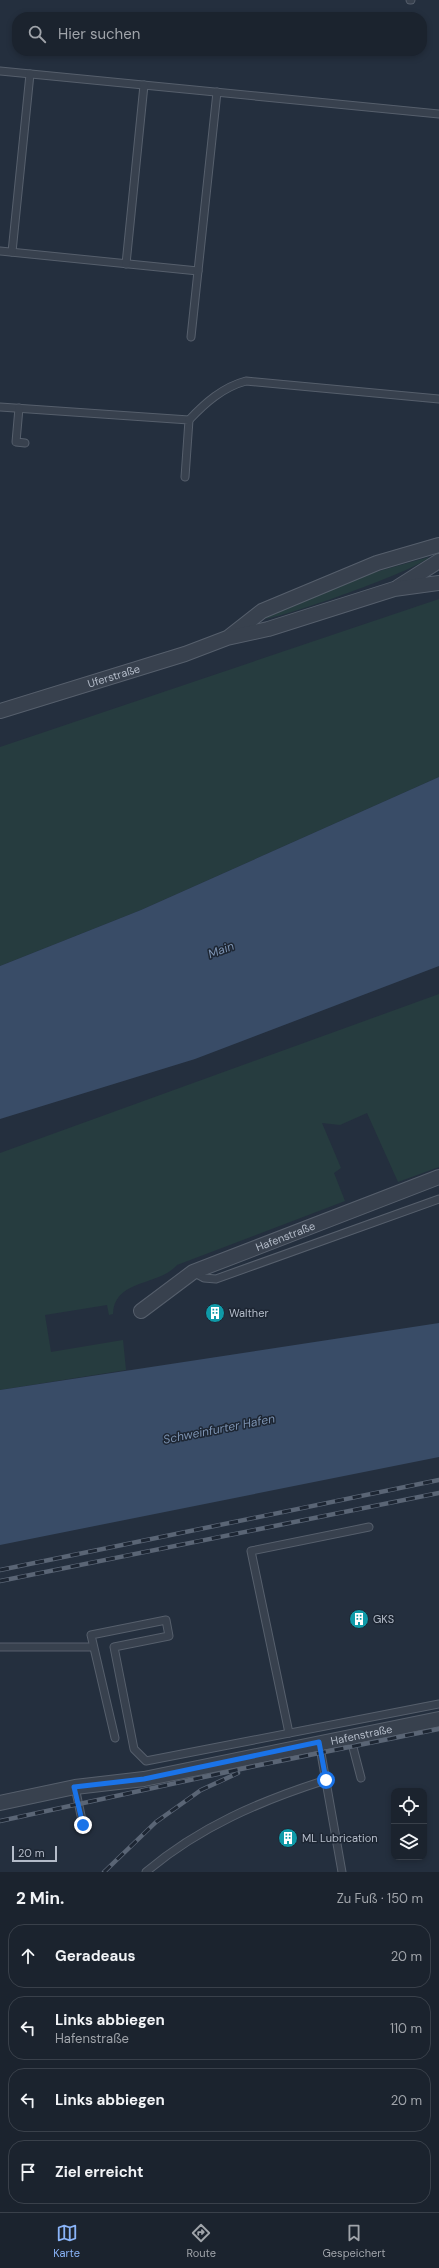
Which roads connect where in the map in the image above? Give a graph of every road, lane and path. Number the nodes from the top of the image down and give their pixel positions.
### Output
1 (0, 71) edge
2 (30, 74) junction
3 (144, 85) junction
4 (217, 92) junction
5 (439, 114) edge
6 (0, 251) edge
7 (12, 252) junction
8 (126, 264) junction
9 (198, 271) junction
10 (191, 337) dead end
11 (439, 399) edge
12 (0, 407) edge
13 (19, 408) junction
14 (189, 420) junction
15 (25, 443) dead end
16 (185, 477) dead end
17 (439, 545) edge
18 (439, 561) edge
19 (439, 583) edge
20 (394, 589) junction
21 (227, 638) junction
22 (0, 711) edge
23 (439, 1177) edge
24 (439, 1199) edge
25 (287, 1245) junction
26 (141, 1312) dead end
27 (369, 1527) dead end
28 (0, 1647) edge
29 (93, 1647) junction
30 (439, 1704) edge
31 (439, 1719) edge
32 (289, 1734) junction
33 (350, 1736) junction
34 (115, 1738) dead end
35 (319, 1742) junction
36 (361, 1778) dead end
37 (326, 1780) junction
38 (74, 1787) junction
39 (0, 1803) edge
40 (83, 1825) dead end
41 (146, 1872) edge
42 (342, 1872) edge

1 - 2 lane
2 - 3 lane
2 - 7 lane
3 - 4 lane
3 - 8 lane
4 - 5 lane
4 - 9 lane
6 - 7 lane
7 - 8 lane
8 - 9 lane
9 - 10 lane
11 - 14 lane
12 - 13 lane
13 - 14 lane
13 - 15 lane
14 - 16 lane
17 - 21 street, Uferstraße
18 - 20 street, Uferstraße
19 - 20 street, Uferstraße
20 - 21 street, Uferstraße
21 - 22 street, Uferstraße
23 - 25 street, Hafenstraße
24 - 25 lane
25 - 26 street, Hafenstraße
27 - 32 lane
28 - 29 lane
29 - 32 lane
29 - 34 lane
30 - 32 lane
31 - 33 street, Hafenstraße
33 - 35 street, Hafenstraße
33 - 36 lane
35 - 37 lane
35 - 38 street, Hafenstraße
37 - 41 lane
37 - 42 lane
38 - 39 street, Hafenstraße
38 - 40 lane

